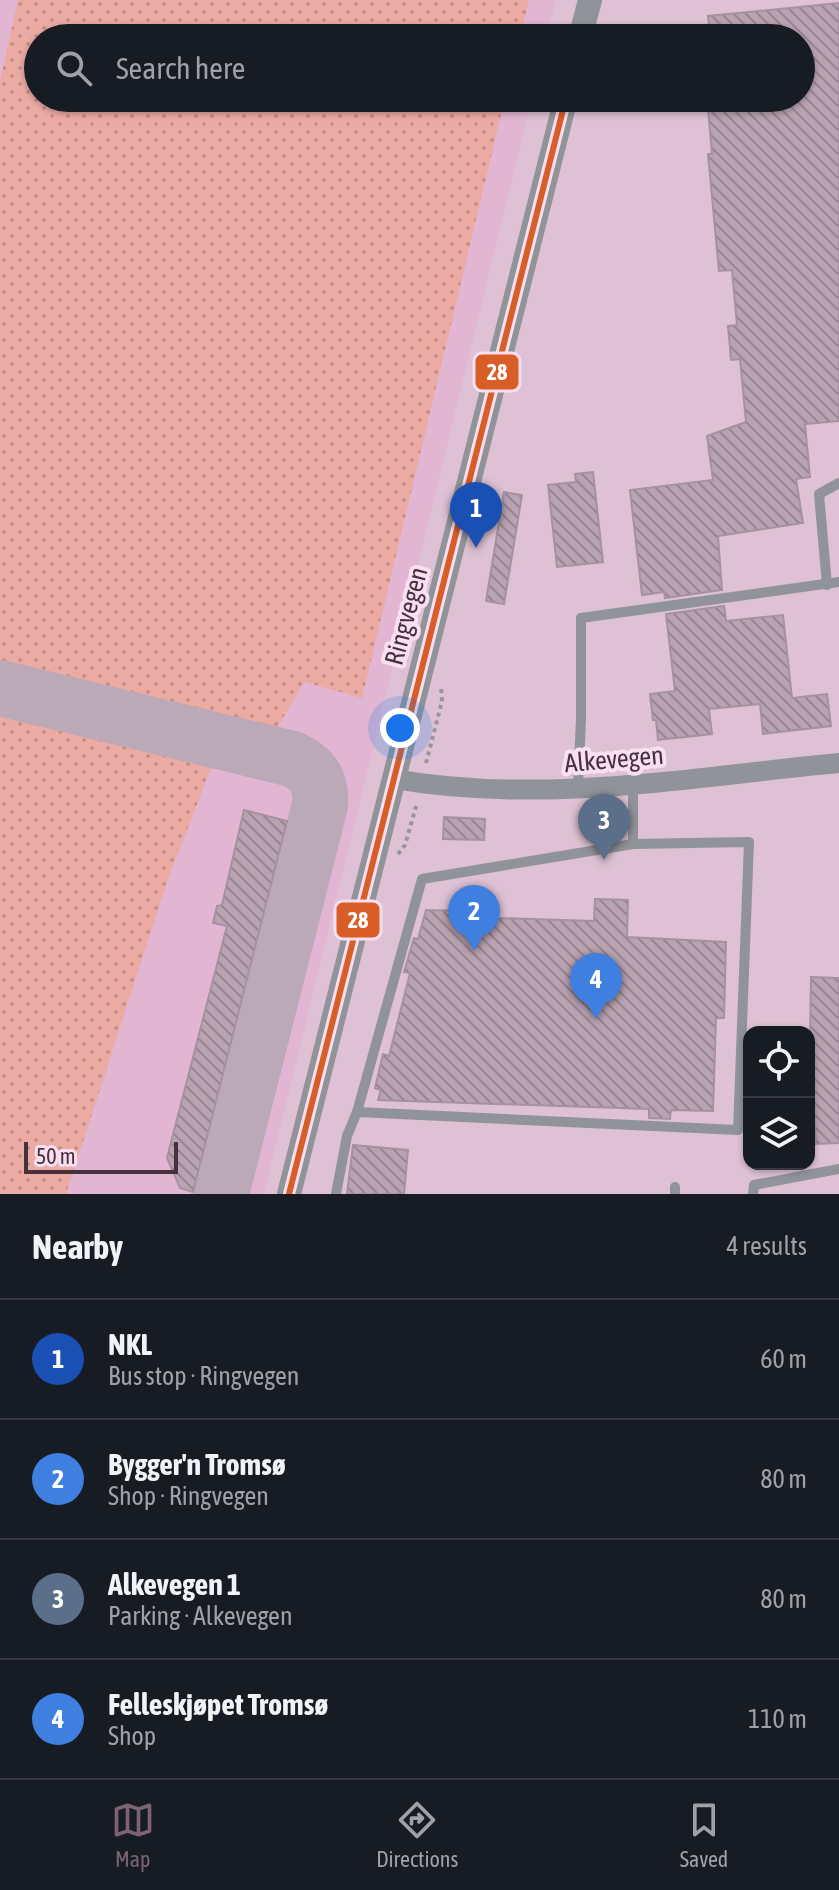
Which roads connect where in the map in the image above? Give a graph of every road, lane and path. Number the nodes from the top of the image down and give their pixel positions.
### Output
1 (590, 0) edge
2 (584, 24) edge
3 (562, 112) edge
4 (839, 483) edge
5 (839, 582) edge
6 (827, 585) junction
7 (441, 684) dead end
8 (839, 763) edge
9 (425, 764) dead end
10 (394, 779) junction
11 (633, 783) junction
12 (578, 788) junction
13 (416, 804) dead end
14 (633, 844) junction
15 (396, 857) dead end
16 (357, 1112) junction
17 (839, 1169) edge
18 (289, 1194) edge
19 (336, 1194) edge
20 (753, 1194) edge

1 - 2 street
3 - 10 street, Ringvegen
4 - 6 lane
5 - 6 lane
6 - 12 lane
7 - 9 path
8 - 11 street, Alkevegen
10 - 12 street, Alkevegen
10 - 18 street, Ringvegen
11 - 12 street, Alkevegen
11 - 14 lane
13 - 15 path
14 - 16 lane
14 - 16 lane
16 - 19 lane
17 - 20 lane

